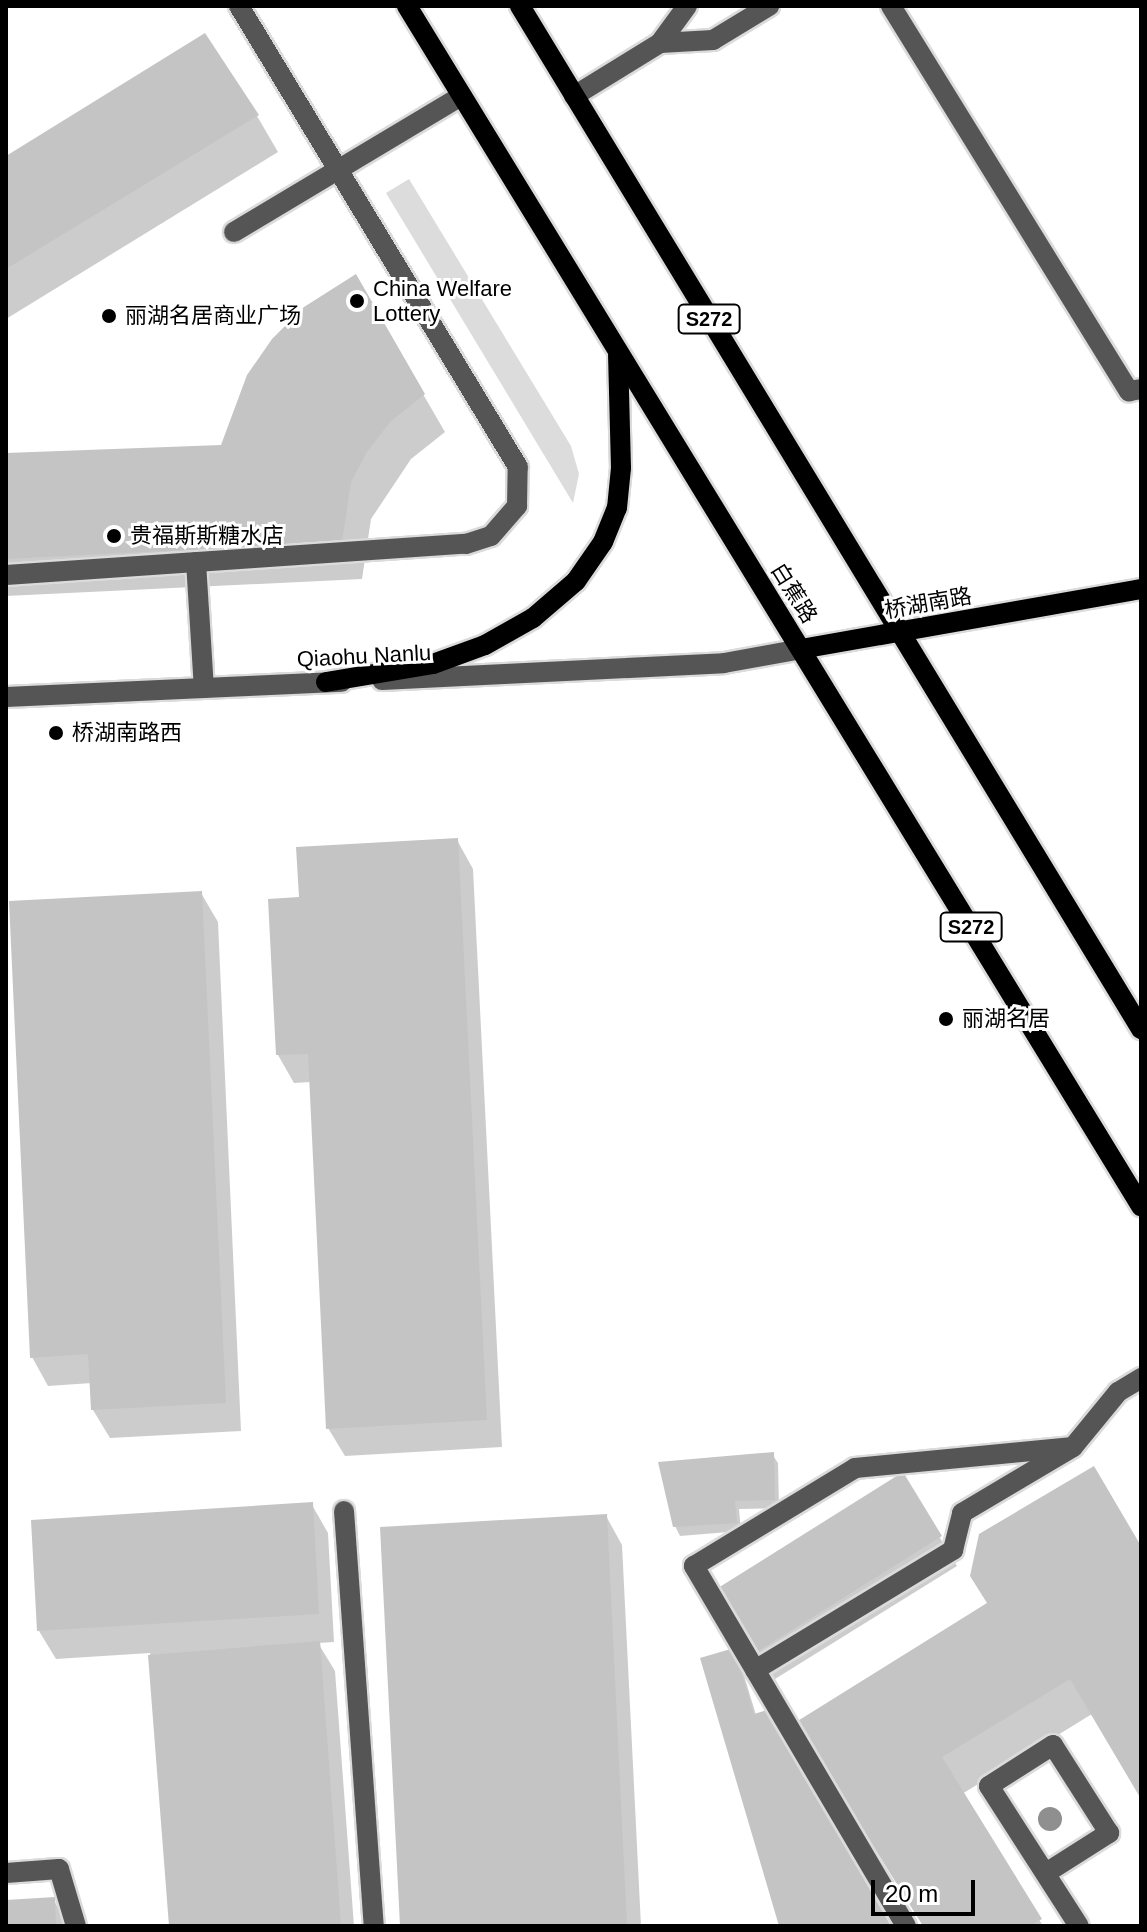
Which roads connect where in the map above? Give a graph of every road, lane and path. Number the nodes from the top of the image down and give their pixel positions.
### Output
1 (239, 6) edge
2 (407, 6) edge
3 (520, 6) edge
4 (687, 6) edge
5 (769, 6) edge
6 (891, 6) edge
7 (660, 43) junction
8 (461, 96) junction
9 (574, 96) junction
10 (338, 170) junction
11 (234, 232) dead end
12 (618, 355) junction
13 (1141, 389) edge
14 (196, 562) junction
15 (6, 575) edge
16 (1141, 589) edge
17 (898, 633) junction
18 (801, 649) junction
19 (326, 682) junction
20 (204, 688) junction
21 (6, 697) edge
22 (1141, 1029) edge
23 (1141, 1206) edge
24 (1141, 1378) edge
25 (1073, 1447) junction
26 (344, 1511) dead end
27 (755, 1670) junction
28 (6, 1873) edge
29 (1046, 1873) junction
30 (76, 1926) edge
31 (374, 1926) edge
32 (906, 1926) edge
33 (1079, 1926) edge

1 - 10 street
2 - 8 main road, 白蕉路 / S272
3 - 9 main road, S272
4 - 7 street
5 - 7 street
6 - 13 street
7 - 9 street
8 - 10 street
8 - 12 main road, 白蕉路 / S272
9 - 17 main road, S272
10 - 11 street
10 - 14 street
12 - 18 main road, 白蕉路 / S272
12 - 19 main road
14 - 15 street
14 - 20 street
16 - 17 main road, 桥湖南路
17 - 18 main road, 桥湖南路
17 - 22 main road, S272
18 - 19 street, 桥湖南路
18 - 23 main road, 白蕉路 / S272
19 - 20 street, Qiaohu Nanlu
20 - 21 street, Qiaohu Nanlu
24 - 25 street
25 - 27 street
25 - 27 street
26 - 31 street
27 - 32 street
28 - 30 street
29 - 29 street
29 - 33 street

